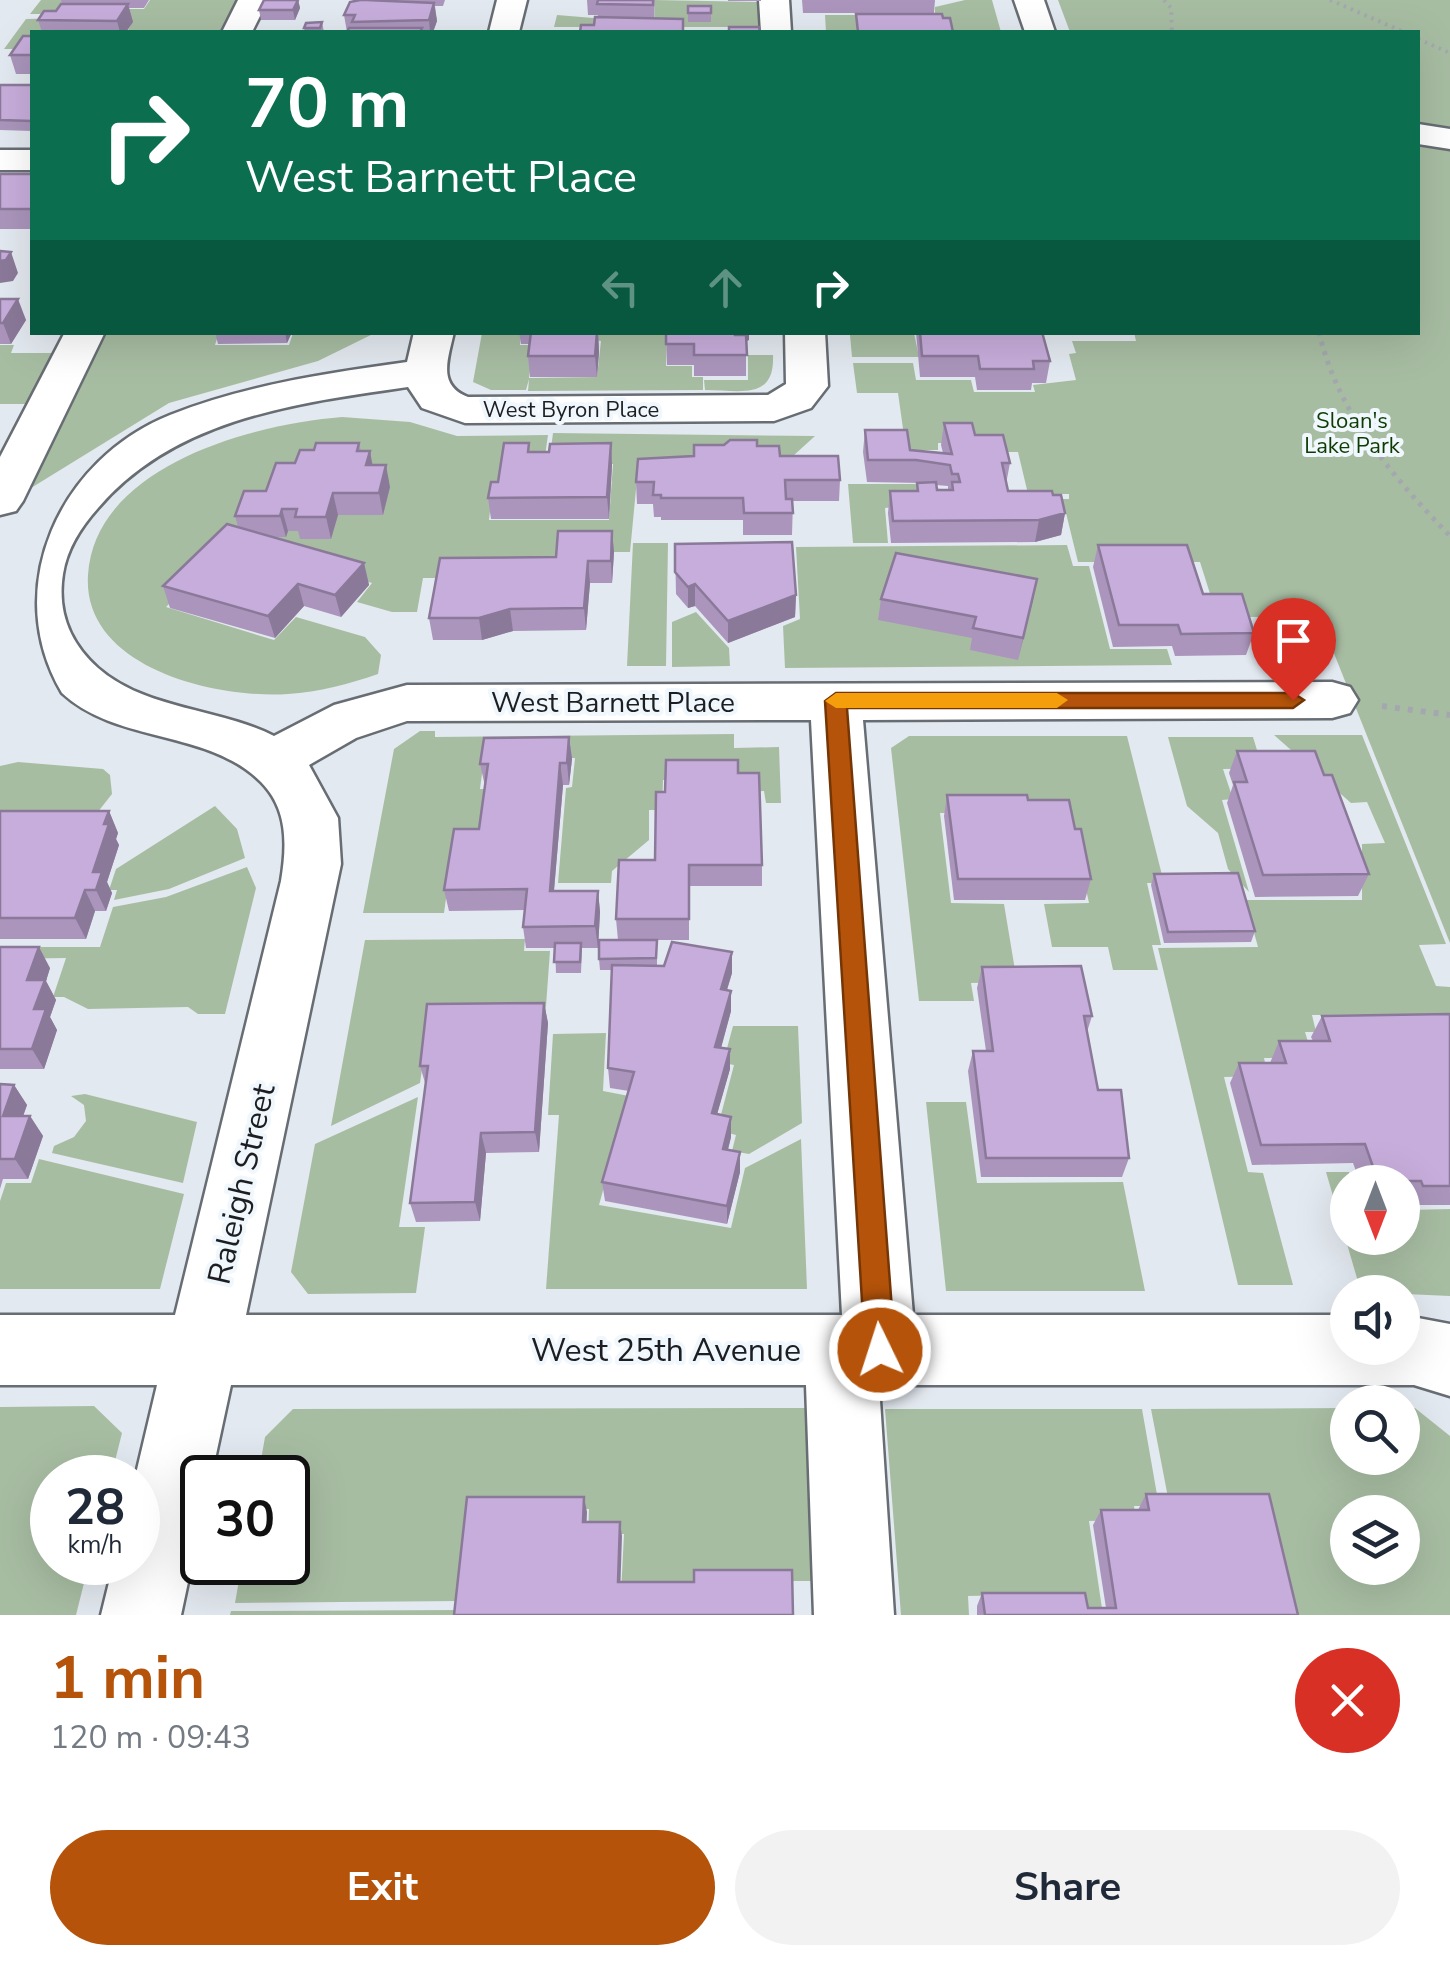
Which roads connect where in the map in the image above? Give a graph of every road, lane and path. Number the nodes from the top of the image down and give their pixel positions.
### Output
1 (254, 0) edge
2 (512, 0) edge
3 (774, 0) edge
4 (1030, 0) edge
5 (1164, 0) edge
6 (1330, 0) edge
7 (238, 30) edge
8 (504, 30) edge
9 (776, 30) edge
10 (1039, 30) edge
11 (1172, 30) edge
12 (1399, 30) edge
13 (1420, 40) edge
14 (1450, 53) edge
15 (1420, 134) edge
16 (1450, 139) edge
17 (0, 160) edge
18 (30, 160) edge
19 (83, 335) edge
20 (805, 335) edge
21 (1320, 335) edge
22 (429, 352) edge
23 (0, 501) edge
24 (1450, 536) edge
25 (24, 544) edge
26 (1332, 700) dead end
27 (836, 701) junction
28 (274, 762) junction
29 (0, 1350) edge
30 (202, 1350) junction
31 (861, 1350) junction
32 (1450, 1360) edge
33 (141, 1615) edge
34 (854, 1615) edge

1 - 7 street
2 - 8 street
3 - 9 street
4 - 10 street
5 - 11 path
6 - 12 path
13 - 14 path
15 - 16 street
17 - 18 street
19 - 23 street
20 - 22 street, West Byron Place
21 - 24 path
22 - 25 street, West Byron Place
25 - 28 street
26 - 27 street, West Barnett Place
27 - 28 street, West Barnett Place
27 - 31 street
28 - 30 street, Raleigh Street
29 - 30 street, West 25th Avenue
30 - 31 street, West 25th Avenue
30 - 33 street, Raleigh Street
31 - 32 street, West 25th Avenue
31 - 34 street

